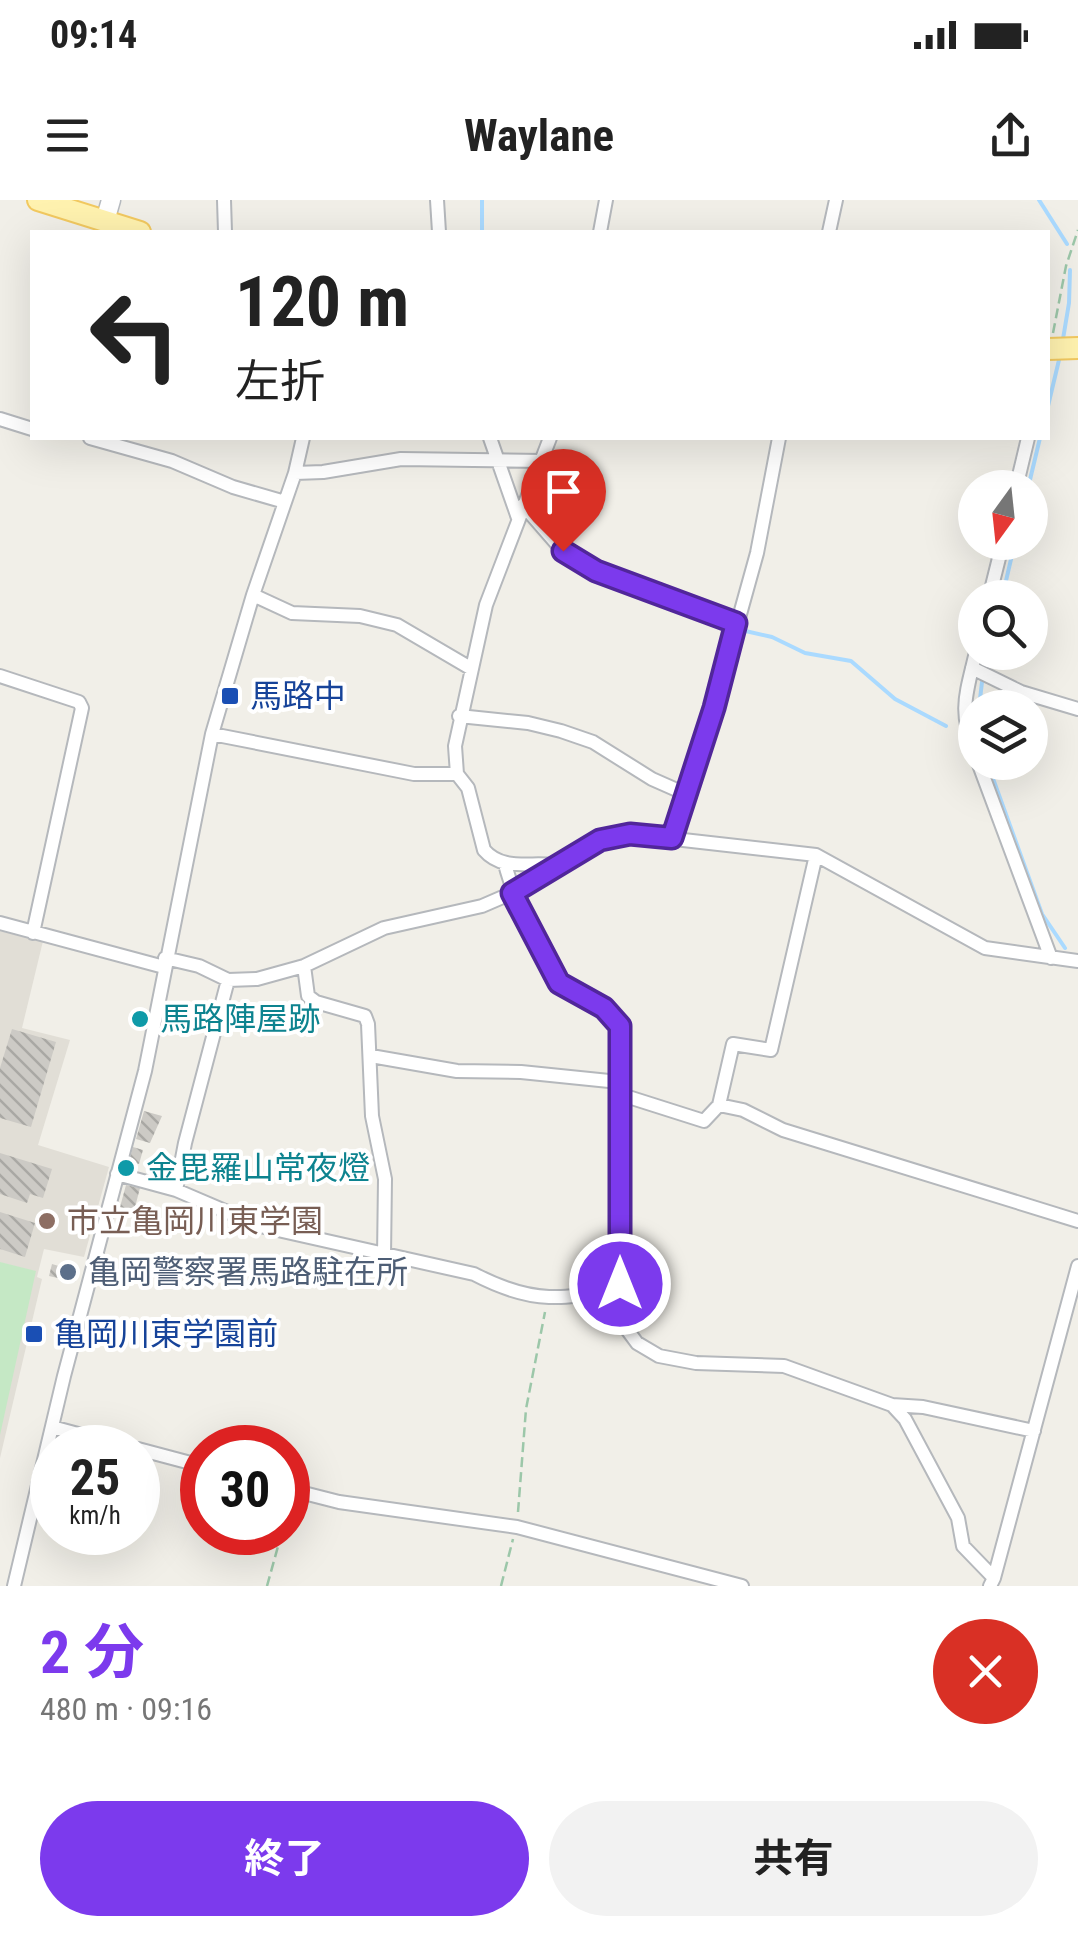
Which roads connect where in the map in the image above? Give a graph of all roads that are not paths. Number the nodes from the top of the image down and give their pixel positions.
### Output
1 (38, 200) edge
2 (111, 200) edge
3 (224, 200) edge
4 (437, 200) edge
5 (606, 200) edge
6 (836, 200) edge
7 (105, 221) junction
8 (128, 230) edge
9 (225, 230) edge
10 (439, 230) edge
11 (600, 230) edge
12 (829, 230) edge
13 (1078, 348) edge
14 (1050, 352) edge
15 (0, 419) edge
16 (30, 428) edge
17 (97, 440) edge
18 (303, 440) edge
19 (491, 440) edge
20 (549, 440) edge
21 (779, 440) edge
22 (1028, 440) edge
23 (496, 459) junction
24 (542, 461) junction
25 (1020, 470) edge
26 (295, 473) junction
27 (285, 502) junction
28 (521, 512) junction
29 (253, 595) junction
30 (736, 623) junction
31 (472, 669) junction
32 (976, 670) edge
33 (0, 676) edge
34 (1078, 709) edge
35 (459, 716) junction
36 (212, 734) junction
37 (457, 774) junction
38 (985, 780) edge
39 (686, 794) junction
40 (672, 838) junction
41 (816, 855) junction
42 (505, 864) junction
43 (554, 865) junction
44 (512, 893) junction
45 (0, 923) edge
46 (34, 933) junction
47 (1051, 958) junction
48 (1078, 961) edge
49 (165, 962) junction
50 (304, 966) junction
51 (228, 980) junction
52 (371, 1056) junction
53 (619, 1088) junction
54 (719, 1106) junction
55 (117, 1174) junction
56 (176, 1190) junction
57 (1078, 1221) edge
58 (384, 1256) junction
59 (1078, 1266) edge
60 (612, 1300) junction
61 (892, 1405) junction
62 (53, 1425) edge
63 (1034, 1431) junction
64 (310, 1494) edge
65 (30, 1519) edge
66 (992, 1582) edge
67 (14, 1586) edge
68 (742, 1586) edge

1 - 7 main road
2 - 7 street
3 - 9 street
4 - 10 street
5 - 11 street
6 - 12 street
7 - 8 main road
13 - 14 main road
15 - 16 street
17 - 27 street
18 - 26 street
19 - 23 street
20 - 24 street
21 - 30 street
22 - 25 street
23 - 24 street
23 - 26 street
23 - 28 street
24 - 28 street
26 - 27 street
27 - 29 street
28 - 30 street
28 - 31 street
29 - 31 street
29 - 36 street
30 - 39 street
31 - 35 street
32 - 34 street
33 - 46 street
35 - 37 street
35 - 39 street
36 - 37 street
36 - 49 street
37 - 42 street
38 - 47 street
39 - 40 street
40 - 41 street
40 - 43 street
41 - 47 street
41 - 54 street
42 - 43 street
42 - 44 street
43 - 44 street
44 - 50 street
44 - 53 street
45 - 46 street
46 - 49 street
47 - 48 street
49 - 51 street
49 - 55 street
50 - 51 street
50 - 52 street
51 - 56 street
52 - 53 street
52 - 58 street
53 - 54 street
53 - 60 street
54 - 57 street
55 - 56 street
55 - 62 street
56 - 58 street
58 - 60 street
59 - 63 street
60 - 61 street
61 - 63 street
61 - 66 street
63 - 66 street
64 - 68 street
65 - 67 street

